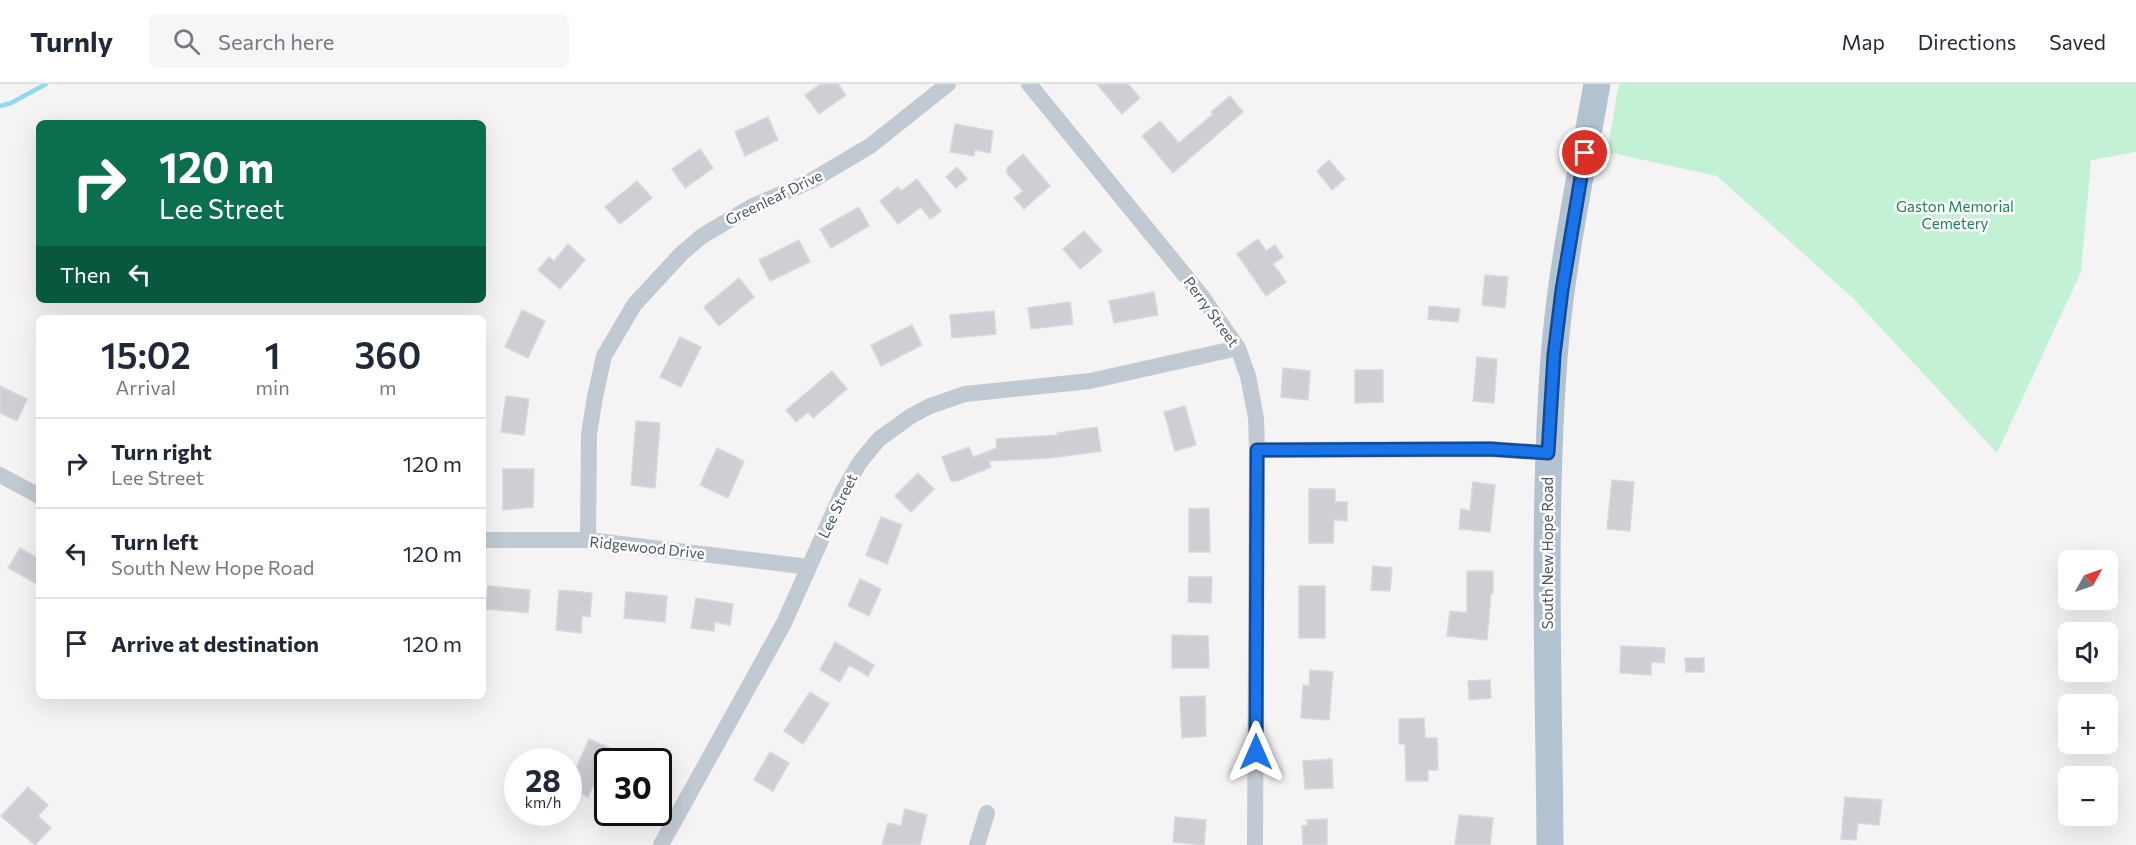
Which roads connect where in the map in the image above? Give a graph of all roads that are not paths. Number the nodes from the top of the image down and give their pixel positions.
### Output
1 (948, 84) edge
2 (1029, 84) edge
3 (1597, 84) edge
4 (1238, 348) junction
5 (1257, 450) junction
6 (1548, 453) junction
7 (0, 476) edge
8 (36, 494) edge
9 (486, 540) edge
10 (588, 540) junction
11 (810, 567) junction
12 (987, 813) dead end
13 (661, 845) edge
14 (977, 845) edge
15 (1255, 845) edge
16 (1550, 845) edge

1 - 10 street, Greenleaf Drive
2 - 4 street, Perry Street
3 - 6 main road, South New Hope Road
4 - 5 street, Perry Street
4 - 11 street, Lee Street
5 - 6 street
5 - 15 street, Perry Street
6 - 16 main road, South New Hope Road
7 - 8 street
9 - 10 street, Ridgewood Drive
10 - 11 street, Ridgewood Drive
11 - 13 street, Lee Street
12 - 14 street

